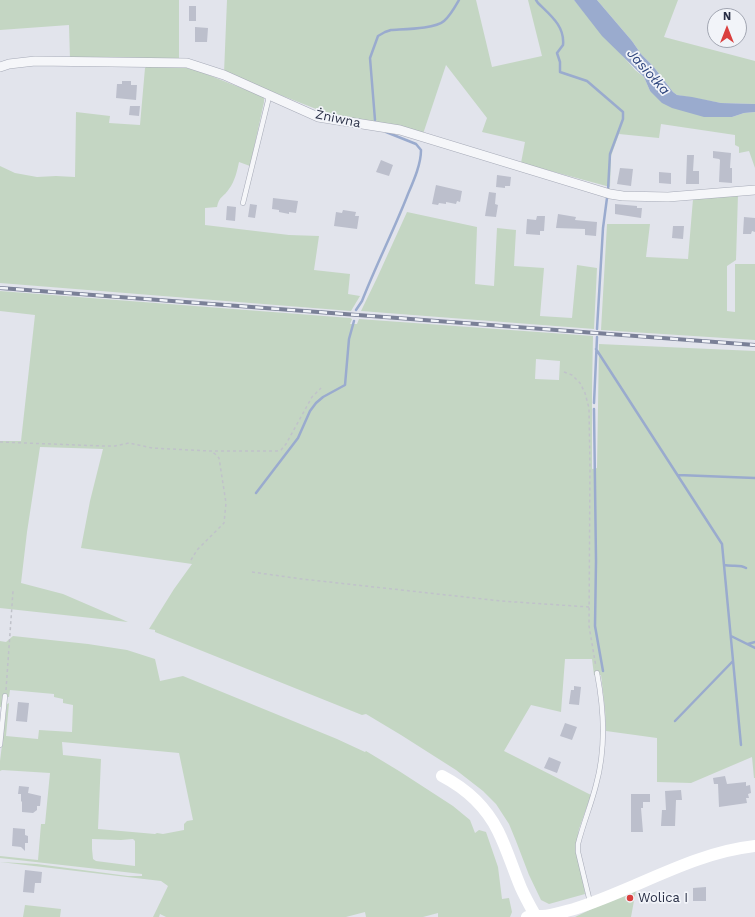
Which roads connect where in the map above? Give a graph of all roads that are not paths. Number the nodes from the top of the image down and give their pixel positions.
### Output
1 (0, 67) edge
2 (268, 95) junction
3 (755, 190) edge
4 (243, 203) dead end
5 (597, 673) road end
6 (5, 696) road end
7 (2, 709) edge
8 (0, 745) edge
9 (442, 776) dead end
10 (755, 846) edge
11 (590, 902) junction
12 (575, 909) junction
13 (534, 916) edge
14 (562, 917) edge

1 - 2 street, Żniwna
2 - 3 street, Żniwna
2 - 4 lane
5 - 11 lane
6 - 7 lane
7 - 8 lane
9 - 13 street
10 - 11 street
11 - 12 street
12 - 13 street
12 - 14 street

